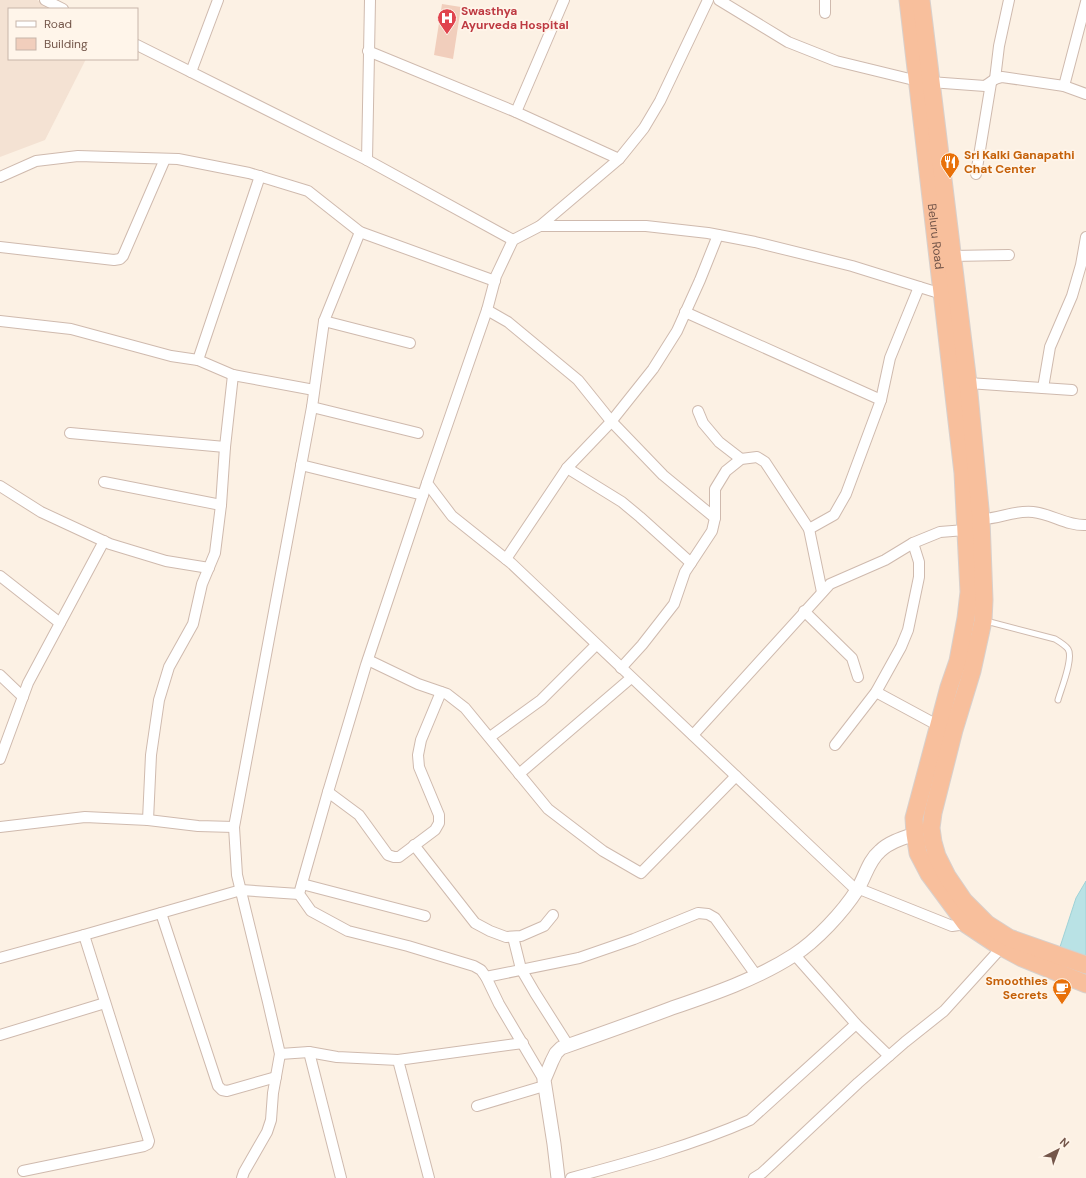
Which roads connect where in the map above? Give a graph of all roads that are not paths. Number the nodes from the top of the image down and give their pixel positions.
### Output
1 (45, 0) edge
2 (218, 0) edge
3 (370, 0) edge
4 (564, 0) edge
5 (708, 0) edge
6 (719, 0) edge
7 (825, 0) edge
8 (908, 0) edge
9 (920, 0) edge
10 (1009, 0) edge
11 (1086, 2) edge
12 (61, 8) edge
13 (825, 13) dead end
14 (138, 46) edge
15 (368, 51) junction
16 (191, 72) junction
17 (924, 81) junction
18 (993, 81) junction
19 (1064, 86) junction
20 (1086, 94) edge
21 (516, 112) junction
22 (165, 159) junction
23 (619, 159) junction
24 (367, 160) junction
25 (976, 174) dead end
26 (260, 176) junction
27 (0, 177) edge
28 (540, 226) junction
29 (360, 232) junction
30 (718, 236) junction
31 (1086, 237) edge
32 (513, 240) junction
33 (0, 247) edge
34 (1009, 255) dead end
35 (951, 256) junction
36 (495, 281) junction
37 (919, 287) junction
38 (942, 294) junction
39 (487, 310) junction
40 (685, 312) junction
41 (0, 321) edge
42 (324, 321) junction
43 (410, 343) dead end
44 (198, 360) junction
45 (233, 374) junction
46 (968, 383) junction
47 (1043, 388) junction
48 (314, 390) junction
49 (1072, 390) dead end
50 (881, 400) junction
51 (312, 407) junction
52 (698, 411) dead end
53 (611, 421) junction
54 (70, 433) dead end
55 (418, 433) dead end
56 (225, 447) junction
57 (741, 460) junction
58 (301, 465) junction
59 (567, 468) junction
60 (104, 482) dead end
61 (427, 483) junction
62 (0, 486) edge
63 (423, 495) junction
64 (221, 505) junction
65 (715, 518) junction
66 (981, 519) junction
67 (1086, 525) edge
68 (809, 529) junction
69 (966, 530) junction
70 (104, 541) junction
71 (913, 542) junction
72 (506, 559) junction
73 (691, 563) junction
74 (209, 568) junction
75 (0, 576) edge
76 (822, 592) junction
77 (804, 611) junction
78 (983, 621) junction
79 (60, 623) junction
80 (596, 645) junction
81 (368, 660) junction
82 (621, 668) junction
83 (0, 675) edge
84 (858, 677) dead end
85 (631, 678) junction
86 (441, 692) junction
87 (876, 692) junction
88 (23, 697) junction
89 (1058, 700) dead end
90 (939, 726) junction
91 (692, 735) junction
92 (490, 737) junction
93 (835, 745) dead end
94 (0, 759) edge
95 (519, 774) junction
96 (736, 776) junction
97 (328, 792) junction
98 (148, 820) junction
99 (0, 827) edge
100 (234, 827) junction
101 (915, 834) junction
102 (414, 845) junction
103 (302, 884) junction
104 (858, 889) junction
105 (241, 890) junction
106 (300, 894) junction
107 (161, 913) junction
108 (553, 915) dead end
109 (425, 916) dead end
110 (966, 924) junction
111 (84, 935) junction
112 (513, 937) junction
113 (1002, 947) junction
114 (794, 954) junction
115 (0, 958) edge
116 (1086, 965) edge
117 (521, 969) junction
118 (756, 975) junction
119 (486, 977) junction
120 (1086, 984) edge
121 (105, 1002) junction
122 (856, 1024) junction
123 (0, 1035) edge
124 (523, 1043) junction
125 (568, 1045) junction
126 (309, 1052) junction
127 (280, 1054) junction
128 (889, 1056) junction
129 (398, 1060) junction
130 (276, 1076) junction
131 (544, 1083) junction
132 (477, 1106) dead end
133 (23, 1171) dead end
134 (242, 1178) edge
135 (341, 1178) edge
136 (429, 1178) edge
137 (558, 1178) edge
138 (571, 1178) edge
139 (754, 1178) edge

1 - 12 street
2 - 16 street
3 - 15 street
4 - 21 street
5 - 23 street
6 - 17 street
7 - 13 street
8 - 17 highway, Beluru Road
9 - 17 highway
10 - 18 street
11 - 19 street
14 - 16 street
15 - 21 street
15 - 24 street
16 - 24 street
17 - 18 street
17 - 35 highway
17 - 38 highway, Beluru Road
18 - 19 street
18 - 25 street
19 - 20 street
21 - 23 street
22 - 26 street
22 - 27 street
22 - 33 street
23 - 28 street
24 - 32 street
26 - 29 street
26 - 44 street
28 - 30 street
28 - 32 street
29 - 36 street
29 - 42 street
30 - 37 street
30 - 40 street
31 - 47 street
32 - 36 street
34 - 35 street
35 - 46 highway
36 - 39 street
37 - 38 street
37 - 50 street
38 - 69 highway, Beluru Road
39 - 53 street
39 - 61 street
40 - 50 street
40 - 53 street
41 - 44 street
42 - 43 street
42 - 48 street
44 - 45 street
45 - 48 street
45 - 56 street
46 - 47 street
46 - 66 highway
47 - 49 street
48 - 51 street
50 - 68 street
51 - 55 street
51 - 58 street
52 - 57 street
53 - 59 street
53 - 65 street
54 - 56 street
56 - 64 street
57 - 65 street
57 - 68 street
58 - 63 street
58 - 100 street
59 - 72 street
59 - 73 street
60 - 64 street
61 - 63 street
61 - 72 street
62 - 70 street
63 - 81 street
64 - 74 street
65 - 73 street
66 - 67 street
66 - 78 highway
68 - 76 street
69 - 71 street
69 - 90 highway, Beluru Road
70 - 74 street
70 - 79 street
71 - 76 street
71 - 87 street
72 - 80 street
73 - 82 street
74 - 98 street
75 - 79 street
76 - 77 street
77 - 84 street
77 - 91 street
78 - 89 lane
78 - 116 highway
79 - 88 street
80 - 82 street
80 - 92 street
81 - 86 street
81 - 97 street
82 - 85 street
83 - 88 street
85 - 91 street
85 - 95 street
86 - 92 street
86 - 102 street
87 - 90 street
87 - 93 street
88 - 94 street
90 - 101 highway, Beluru Road
91 - 96 street
92 - 95 street
95 - 96 street
96 - 104 street
97 - 102 street
97 - 103 street
98 - 99 street
98 - 100 street
100 - 105 street
101 - 104 street
101 - 110 highway, Beluru Road
102 - 112 street
103 - 106 street
103 - 109 street
104 - 110 street
104 - 114 street
105 - 106 street
105 - 107 street
105 - 127 street
106 - 119 street
107 - 111 street
107 - 130 street
108 - 112 street
110 - 113 highway
111 - 115 street
111 - 121 street
112 - 117 street
113 - 120 highway
113 - 128 street
114 - 118 street
114 - 122 street
117 - 118 street
117 - 119 street
117 - 125 street
118 - 125 street
119 - 124 street
121 - 123 street
121 - 133 street
122 - 128 street
122 - 138 street
124 - 129 street
124 - 131 street
125 - 131 street
126 - 127 street
126 - 129 street
126 - 135 street
127 - 130 street
128 - 139 street
129 - 136 street
130 - 134 street
131 - 132 street
131 - 137 street

